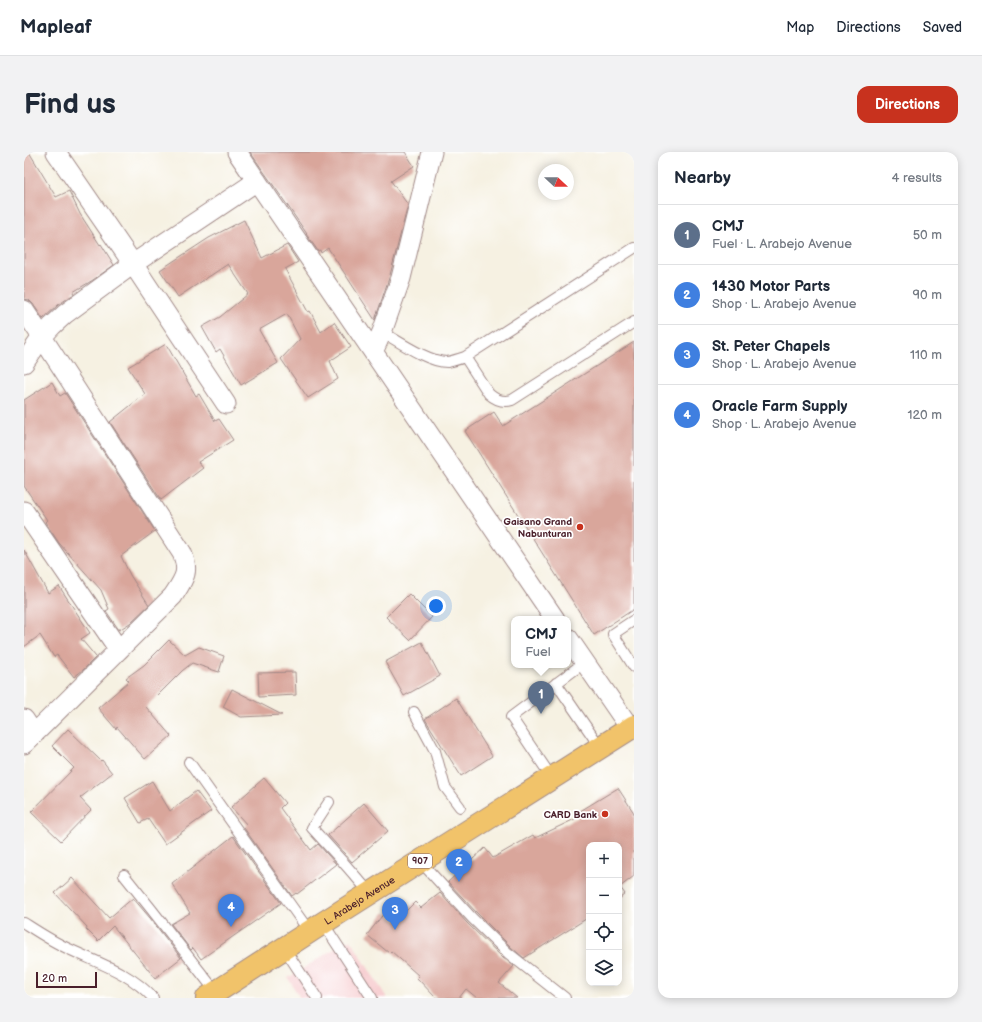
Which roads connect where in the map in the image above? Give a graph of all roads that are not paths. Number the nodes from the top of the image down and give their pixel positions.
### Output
1 (56, 152) edge
2 (237, 152) edge
3 (432, 152) edge
4 (257, 181) junction
5 (634, 248) edge
6 (133, 264) junction
7 (24, 310) edge
8 (634, 322) edge
9 (382, 332) junction
10 (42, 337) junction
11 (373, 352) junction
12 (464, 357) junction
13 (24, 363) edge
14 (226, 404) dead end
15 (24, 510) edge
16 (553, 616) edge
17 (634, 620) edge
18 (571, 642) edge
19 (119, 650) junction
20 (585, 662) junction
21 (634, 667) edge
22 (556, 684) junction
23 (414, 712) dead end
24 (632, 727) edge
25 (27, 732) edge
26 (600, 747) junction
27 (189, 762) dead end
28 (552, 778) junction
29 (329, 802) dead end
30 (460, 807) dead end
31 (420, 861) junction
32 (124, 875) dead end
33 (370, 893) junction
34 (24, 922) edge
35 (316, 927) junction
36 (284, 948) junction
37 (211, 995) edge
38 (152, 998) edge
39 (317, 998) edge
40 (372, 998) edge
41 (565, 998) edge

1 - 6 street
2 - 4 street
3 - 9 street
4 - 6 street
4 - 11 street
5 - 12 lane
6 - 10 street
6 - 14 street
7 - 10 street
8 - 12 lane
9 - 11 street
9 - 12 lane
10 - 13 street
10 - 19 street
11 - 16 street
15 - 19 street
17 - 21 lane
18 - 20 street
19 - 25 street
20 - 22 lane
20 - 24 street
22 - 26 lane
22 - 28 lane
23 - 30 lane
24 - 26 main road, L. Arabejo Avenue / 907
26 - 28 main road, L. Arabejo Avenue / 907
27 - 35 lane
28 - 31 main road, L. Arabejo Avenue / 907
29 - 33 lane
31 - 33 main road, L. Arabejo Avenue / 907
31 - 41 lane
32 - 37 lane
33 - 35 main road, L. Arabejo Avenue / 907
34 - 38 lane
35 - 36 main road, L. Arabejo Avenue / 907
35 - 40 lane
36 - 37 main road, L. Arabejo Avenue / 907
36 - 39 lane

